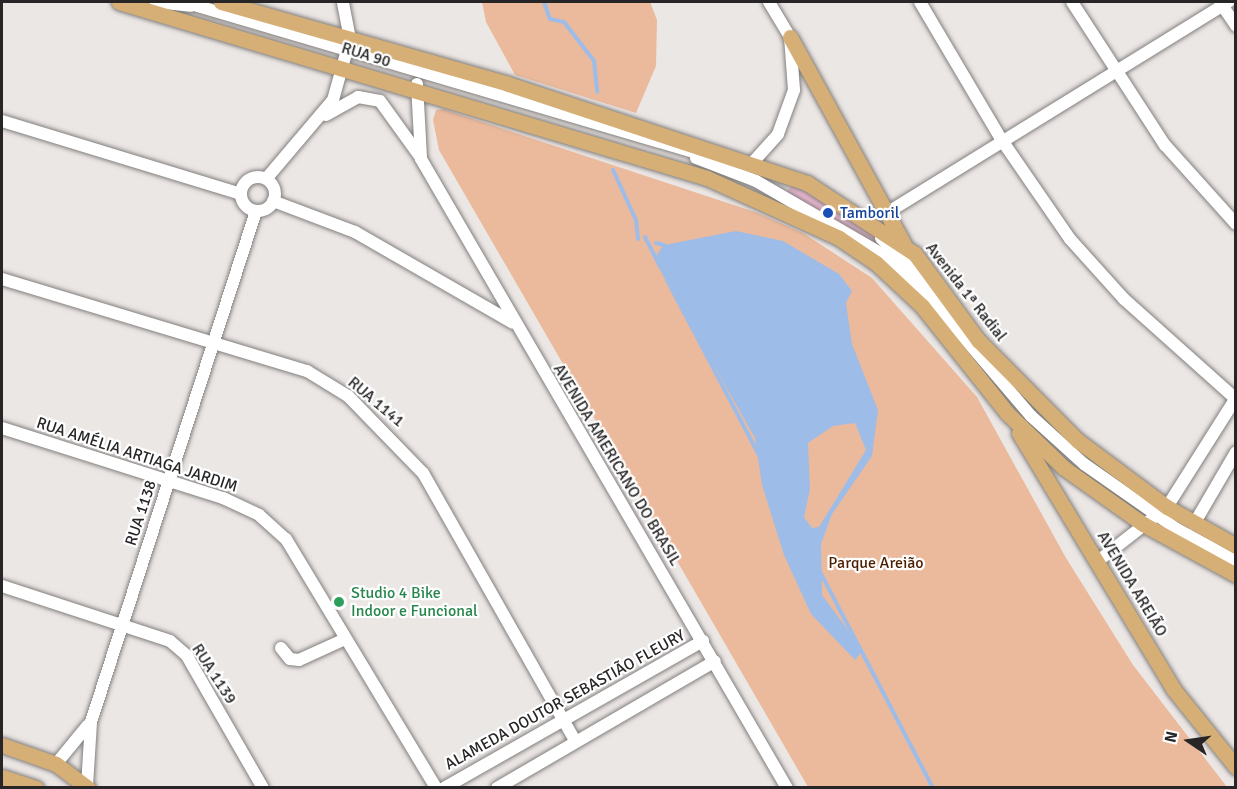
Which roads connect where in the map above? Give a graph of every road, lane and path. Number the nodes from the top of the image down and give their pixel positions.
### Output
1 (119, 2) edge
2 (155, 2) edge
3 (221, 2) edge
4 (344, 2) edge
5 (769, 2) edge
6 (920, 2) edge
7 (1072, 2) edge
8 (1223, 3) edge
9 (189, 4) edge
10 (1236, 26) edge
11 (790, 37) junction
12 (347, 52) junction
13 (414, 56) junction
14 (1114, 73) junction
15 (417, 81) junction
16 (598, 112) joint
17 (325, 116) junction
18 (2, 121) edge
19 (1001, 139) junction
20 (602, 145) joint
21 (669, 148) junction
22 (421, 159) junction
23 (754, 161) junction
24 (266, 180) junction
25 (241, 194) junction
26 (273, 201) junction
27 (256, 211) junction
28 (890, 211) junction
29 (1236, 224) edge
30 (904, 244) junction
31 (2, 279) edge
32 (939, 308) junction
33 (514, 324) junction
34 (213, 342) junction
35 (1235, 399) edge
36 (1006, 413) junction
37 (2, 428) edge
38 (1236, 452) edge
39 (169, 480) junction
40 (1155, 516) junction
41 (1194, 524) junction
42 (1236, 546) edge
43 (1098, 561) junction
44 (1236, 561) edge
45 (1236, 575) edge
46 (2, 586) edge
47 (122, 623) junction
48 (345, 639) junction
49 (703, 641) junction
50 (281, 648) dead end
51 (715, 660) junction
52 (564, 720) junction
53 (91, 722) junction
54 (576, 742) junction
55 (2, 745) edge
56 (56, 764) junction
57 (1236, 766) edge
58 (2, 777) edge
59 (31, 785) edge
60 (87, 787) edge
61 (4, 788) edge
62 (263, 788) edge
63 (436, 788) edge
64 (444, 788) edge
65 (497, 788) edge
66 (787, 788) edge

1 - 12 main road, RUA 90
2 - 9 street
3 - 12 main road, RUA 90
4 - 12 street
5 - 11 street
6 - 19 street
7 - 14 street
8 - 10 street
8 - 14 street
9 - 12 street
11 - 23 street
11 - 28 main road
12 - 13 main road, RUA 90
12 - 15 main road, RUA 90
12 - 17 street
13 - 15 street, AVENIDA AMERICANO DO BRASIL
13 - 16 main road, RUA 90
14 - 19 street
14 - 29 street
15 - 20 main road, RUA 90
15 - 21 street
15 - 22 street, AVENIDA AMERICANO DO BRASIL
16 - 23 main road, Avenida 1ª Radial
17 - 22 street, AVENIDA AMERICANO DO BRASIL
17 - 24 street
18 - 25 street
19 - 28 street
19 - 35 street
20 - 36 main road, Avenida 1ª Radial
21 - 32 street
21 - 32 street
22 - 33 street, AVENIDA AMERICANO DO BRASIL
23 - 30 main road, Avenida 1ª Radial
24 - 25 street
24 - 26 street
25 - 27 street
26 - 27 street
26 - 33 street
27 - 34 street, RUA 1138
28 - 30 main road
30 - 40 main road, Avenida 1ª Radial
31 - 34 street, RUA 1141
32 - 40 street
33 - 49 street, AVENIDA AMERICANO DO BRASIL
34 - 39 street, RUA 1138
34 - 52 street, RUA 1141
35 - 40 street
36 - 40 main road, Avenida 1ª Radial
36 - 43 main road, AVENIDA AREIÃO
37 - 39 street, RUA AMÉLIA ARTIAGA JARDIM
38 - 41 street
39 - 47 street, RUA 1138
39 - 48 street, RUA AMÉLIA ARTIAGA JARDIM
40 - 41 main road, Avenida 1ª Radial
40 - 43 street
40 - 44 street
40 - 45 main road, Avenida 1ª Radial
41 - 42 main road, Avenida 1ª Radial
43 - 57 main road, AVENIDA AREIÃO
46 - 47 street, RUA 1139
47 - 53 street, RUA 1138
47 - 62 street, RUA 1139
48 - 50 street
48 - 63 street, RUA AMÉLIA ARTIAGA JARDIM
49 - 51 street, AVENIDA AMERICANO DO BRASIL
49 - 52 street, ALAMEDA DOUTOR SEBASTIÃO FLEURY
51 - 54 street
51 - 66 street, AVENIDA AMERICANO DO BRASIL
52 - 54 street, RUA 1141
52 - 64 street, ALAMEDA DOUTOR SEBASTIÃO FLEURY
53 - 56 street, RUA 1138
53 - 60 street, RUA 1138
54 - 65 street
55 - 56 main road
56 - 60 main road
58 - 59 main road
59 - 61 street

